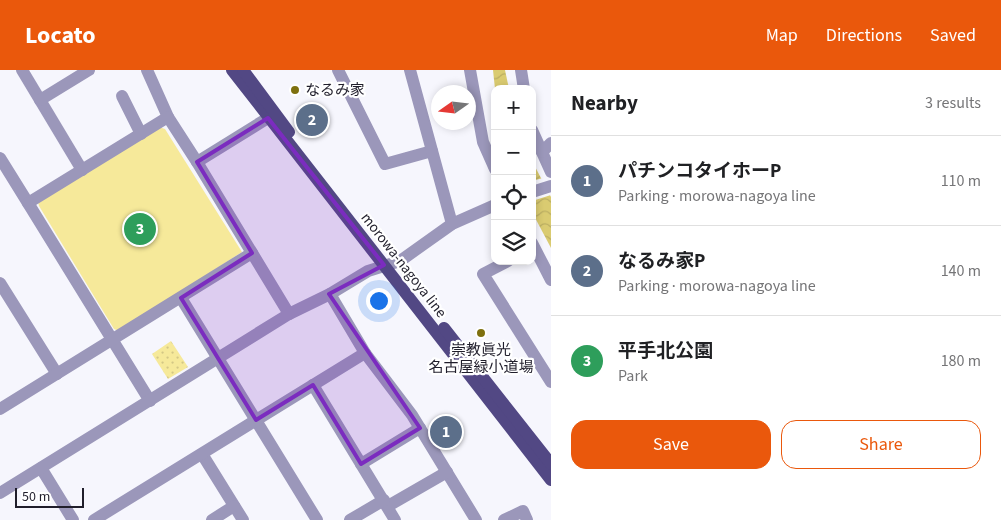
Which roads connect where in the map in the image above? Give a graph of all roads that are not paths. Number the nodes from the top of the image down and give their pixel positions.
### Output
1 (22, 70) edge
2 (89, 70) edge
3 (147, 70) edge
4 (232, 70) edge
5 (243, 70) edge
6 (338, 70) edge
7 (410, 70) edge
8 (470, 70) edge
9 (521, 70) edge
10 (523, 85) edge
11 (122, 96) dead end
12 (40, 100) junction
13 (168, 117) junction
14 (268, 118) junction
15 (141, 134) junction
16 (536, 135) edge
17 (546, 148) edge
18 (432, 152) junction
19 (0, 158) edge
20 (491, 160) edge
21 (197, 162) junction
22 (82, 170) junction
23 (551, 172) edge
24 (548, 187) edge
25 (536, 191) edge
26 (28, 203) junction
27 (491, 207) edge
28 (452, 224) junction
29 (536, 252) edge
30 (252, 253) junction
31 (388, 264) junction
32 (501, 265) edge
33 (551, 280) edge
34 (0, 282) edge
35 (330, 294) junction
36 (181, 298) junction
37 (290, 314) junction
38 (112, 340) junction
39 (366, 353) junction
40 (218, 358) junction
41 (57, 374) junction
42 (551, 382) edge
43 (313, 385) junction
44 (150, 401) junction
45 (1, 407) edge
46 (256, 420) junction
47 (420, 428) junction
48 (202, 454) junction
49 (361, 464) junction
50 (551, 464) edge
51 (41, 468) junction
52 (447, 472) junction
53 (551, 480) edge
54 (0, 492) edge
55 (386, 503) junction
56 (234, 506) junction
57 (73, 520) edge
58 (94, 520) edge
59 (212, 520) edge
60 (243, 520) edge
61 (317, 520) edge
62 (350, 520) edge
63 (395, 520) edge
64 (476, 520) edge
65 (504, 520) edge
66 (528, 520) edge

1 - 12 street
2 - 12 street
3 - 13 street
4 - 14 main road, morowa-nagoya line
5 - 31 main road, morowa-nagoya line
6 - 18 street
7 - 18 street
8 - 20 street
9 - 10 street
11 - 15 street
12 - 22 street
13 - 15 street
13 - 21 street
14 - 21 street
14 - 31 main road, morowa-nagoya line
15 - 22 street
16 - 17 street
17 - 23 street
18 - 28 street
19 - 26 street
21 - 30 street
22 - 26 street
24 - 25 street
26 - 38 street
27 - 28 street
28 - 31 street
29 - 33 street
30 - 36 street
30 - 37 street
31 - 35 street
31 - 50 main road, morowa-nagoya line
31 - 53 main road, morowa-nagoya line
32 - 42 street
34 - 41 street
35 - 37 street
35 - 39 street
36 - 38 street
36 - 40 street
37 - 40 street
38 - 41 street
38 - 44 street
39 - 43 street
39 - 47 street
40 - 44 street
40 - 46 street
41 - 45 street
43 - 46 street
43 - 49 street
44 - 51 street
46 - 48 street
46 - 61 street
47 - 49 street
47 - 52 street
48 - 56 street
48 - 58 street
49 - 55 street
51 - 54 street
51 - 57 street
52 - 55 street
52 - 64 street
55 - 62 street
55 - 63 street
56 - 59 street
56 - 60 street
65 - 66 street

